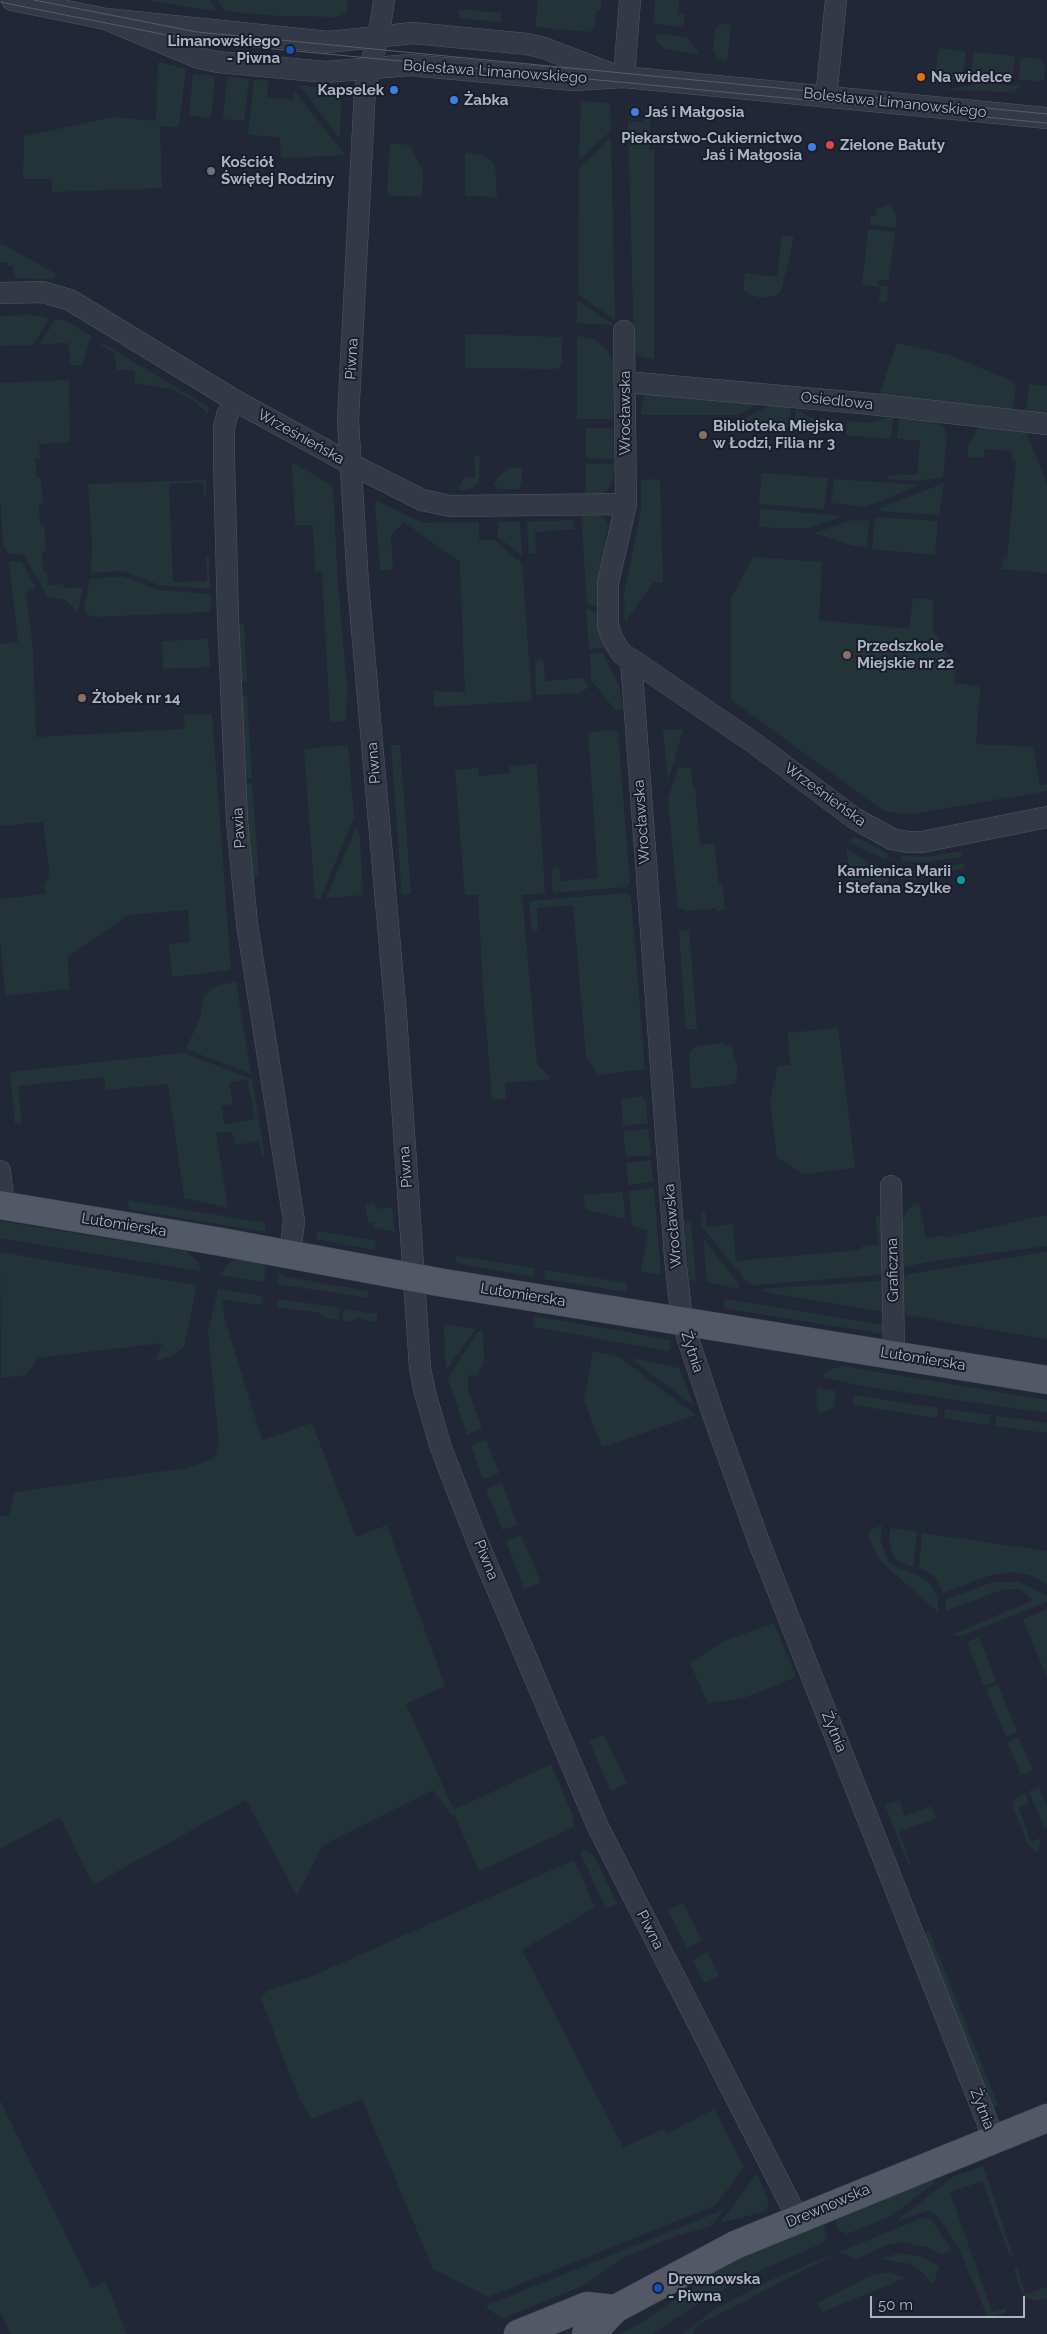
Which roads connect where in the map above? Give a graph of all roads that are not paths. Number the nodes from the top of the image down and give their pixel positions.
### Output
1 (12, 0) edge
2 (384, 0) edge
3 (630, 0) edge
4 (836, 0) edge
5 (106, 19) junction
6 (377, 36) junction
7 (368, 68) junction
8 (624, 77) junction
9 (826, 97) junction
10 (1047, 118) edge
11 (0, 293) edge
12 (624, 331) dead end
13 (626, 382) junction
14 (236, 401) junction
15 (1047, 424) edge
16 (351, 464) junction
17 (626, 504) junction
18 (631, 659) junction
19 (1047, 818) edge
20 (0, 1171) edge
21 (891, 1186) dead end
22 (2, 1205) edge
23 (290, 1254) junction
24 (412, 1277) junction
25 (682, 1322) junction
26 (894, 1354) junction
27 (1047, 1380) edge
28 (1047, 2118) edge
29 (994, 2139) junction
30 (798, 2219) junction
31 (615, 2309) junction
32 (518, 2334) edge
33 (586, 2334) edge

1 - 5 street, Bolesława Limanowskiego
2 - 6 street, Piwna
3 - 8 street
4 - 9 street
5 - 6 street, Bolesława Limanowskiego
5 - 7 street, Bolesława Limanowskiego
6 - 7 street, Piwna
6 - 8 street, Bolesława Limanowskiego
7 - 8 street, Bolesława Limanowskiego
7 - 16 street, Piwna
8 - 9 street, Bolesława Limanowskiego
9 - 10 street, Bolesława Limanowskiego
11 - 14 street, Wrześnieńska
12 - 13 street, Wrocławska
13 - 15 street, Osiedlowa
13 - 17 street, Wrocławska
14 - 16 street, Wrześnieńska
14 - 23 street, Pawia
16 - 17 street, Wrześnieńska
16 - 24 street, Piwna
17 - 18 street, Wrocławska
18 - 19 street, Wrześnieńska
18 - 25 street, Wrocławska
20 - 22 street
21 - 26 street, Graficzna
22 - 23 main road, Lutomierska
23 - 24 main road, Lutomierska
24 - 25 main road, Lutomierska
24 - 30 street, Piwna
25 - 26 main road, Lutomierska
25 - 29 street, Żytnia
26 - 27 main road, Lutomierska
28 - 29 main road, Drewnowska
29 - 30 main road, Drewnowska
30 - 31 main road, Drewnowska
31 - 32 main road
31 - 33 main road, Drewnowska

